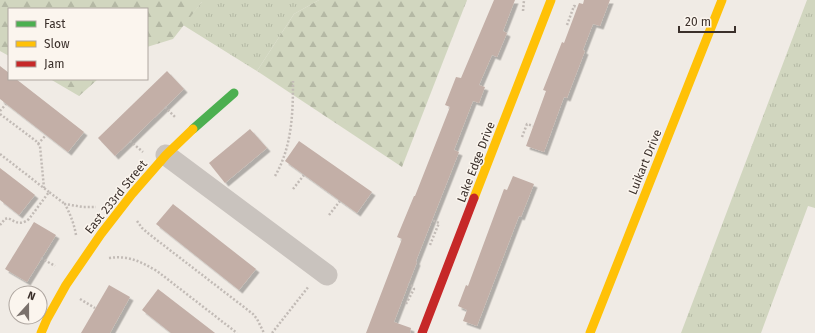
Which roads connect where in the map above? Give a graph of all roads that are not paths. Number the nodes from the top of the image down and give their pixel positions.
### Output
1 (551, 0) edge
2 (722, 0) edge
3 (234, 94) dead end
4 (157, 156) junction
5 (324, 273) road end
6 (41, 333) edge
7 (422, 333) edge
8 (590, 333) edge

1 - 7 street, Lake Edge Drive
2 - 8 street, Luikart Drive
3 - 4 street, East 233rd Street
4 - 5 street
4 - 6 street, East 233rd Street

